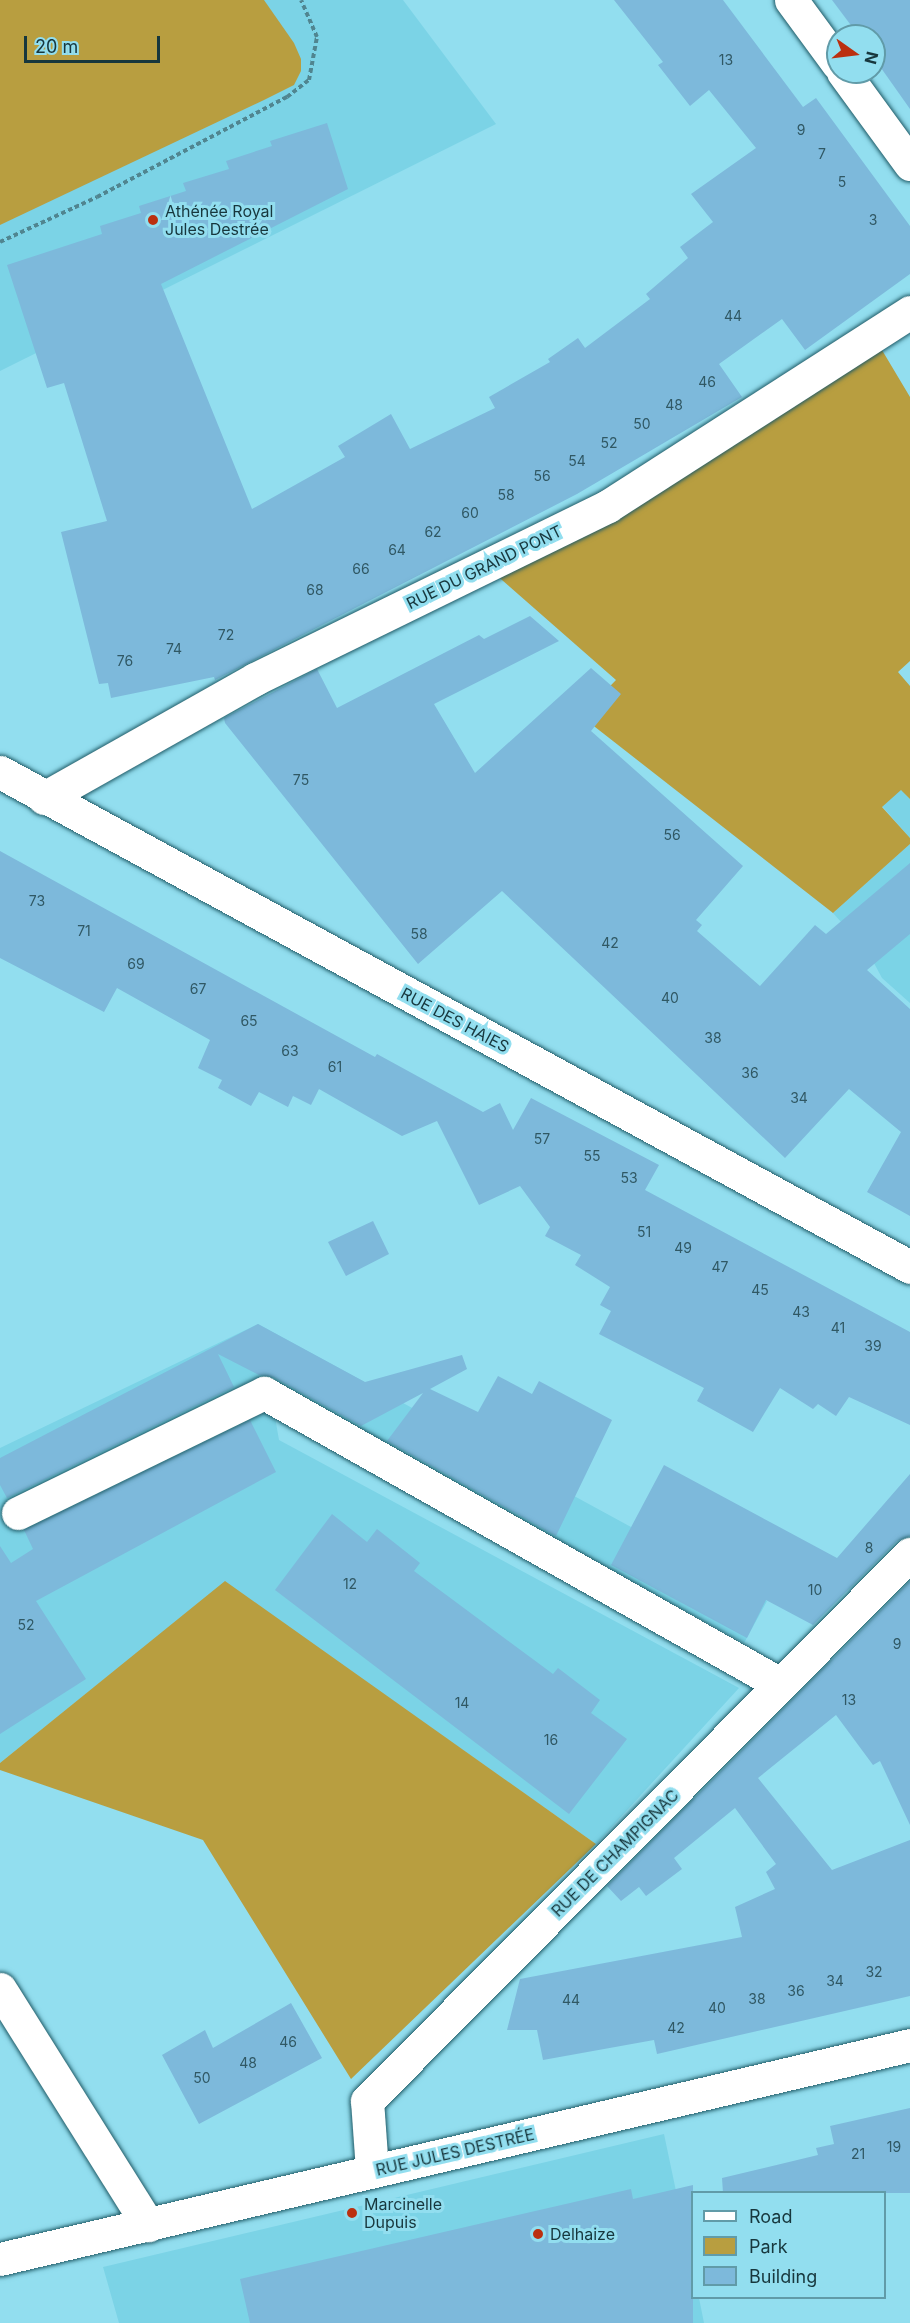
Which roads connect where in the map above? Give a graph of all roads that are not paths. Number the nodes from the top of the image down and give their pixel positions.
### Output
1 (791, 0) edge
2 (826, 48) edge
3 (852, 84) edge
4 (910, 164) edge
5 (910, 312) edge
6 (0, 772) edge
7 (44, 798) junction
8 (910, 1267) edge
9 (18, 1513) dead end
10 (910, 1554) edge
11 (780, 1684) junction
12 (0, 1989) edge
13 (910, 2045) edge
14 (372, 2170) junction
15 (148, 2225) junction
16 (0, 2259) edge

1 - 2 street
3 - 4 street
5 - 7 street, RUE DU GRAND PONT
6 - 7 street, RUE DES HAIES
7 - 8 street, RUE DES HAIES
9 - 11 street
10 - 11 street, RUE DE CHAMPIGNAC
11 - 14 street, RUE DE CHAMPIGNAC
12 - 15 street
13 - 14 street, RUE JULES DESTRÉE
14 - 15 street, RUE JULES DESTRÉE
15 - 16 street, RUE JULES DESTRÉE

